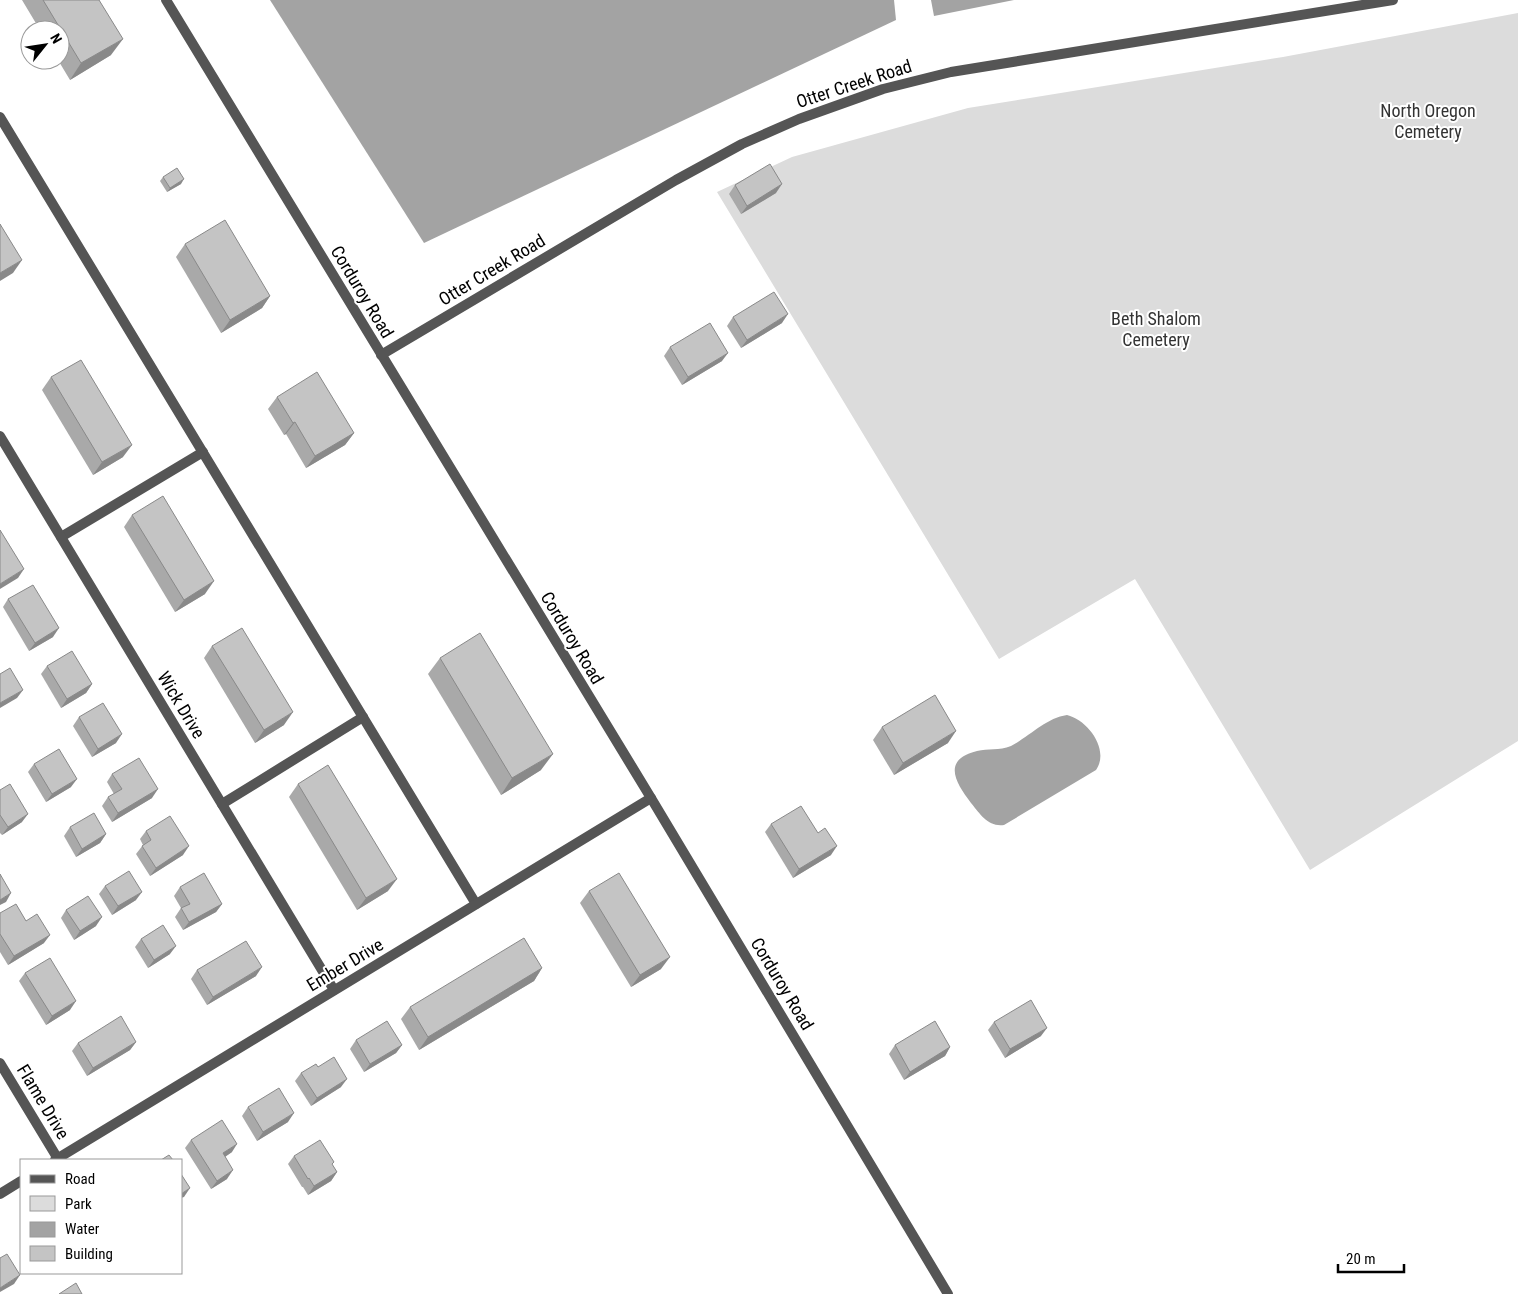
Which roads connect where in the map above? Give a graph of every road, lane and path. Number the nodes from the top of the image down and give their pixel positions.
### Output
1 (166, 0) edge
2 (1393, 0) edge
3 (0, 118) edge
4 (381, 355) junction
5 (0, 436) edge
6 (202, 452) junction
7 (61, 537) junction
8 (363, 717) junction
9 (651, 798) junction
10 (222, 804) junction
11 (476, 904) junction
12 (334, 990) junction
13 (0, 1063) edge
14 (57, 1159) edge
15 (20, 1182) edge
16 (0, 1194) edge
17 (948, 1294) edge

1 - 4 street, Corduroy Road
2 - 4 street, Otter Creek Road
3 - 6 street
4 - 9 street, Corduroy Road
5 - 7 street, Wick Drive
6 - 7 street
6 - 8 street
7 - 10 street, Wick Drive
8 - 10 street
8 - 11 street
9 - 11 street, Ember Drive
9 - 17 street, Corduroy Road
10 - 12 street, Wick Drive
11 - 12 street, Ember Drive
12 - 14 street, Ember Drive
13 - 14 street, Flame Drive
15 - 16 street

